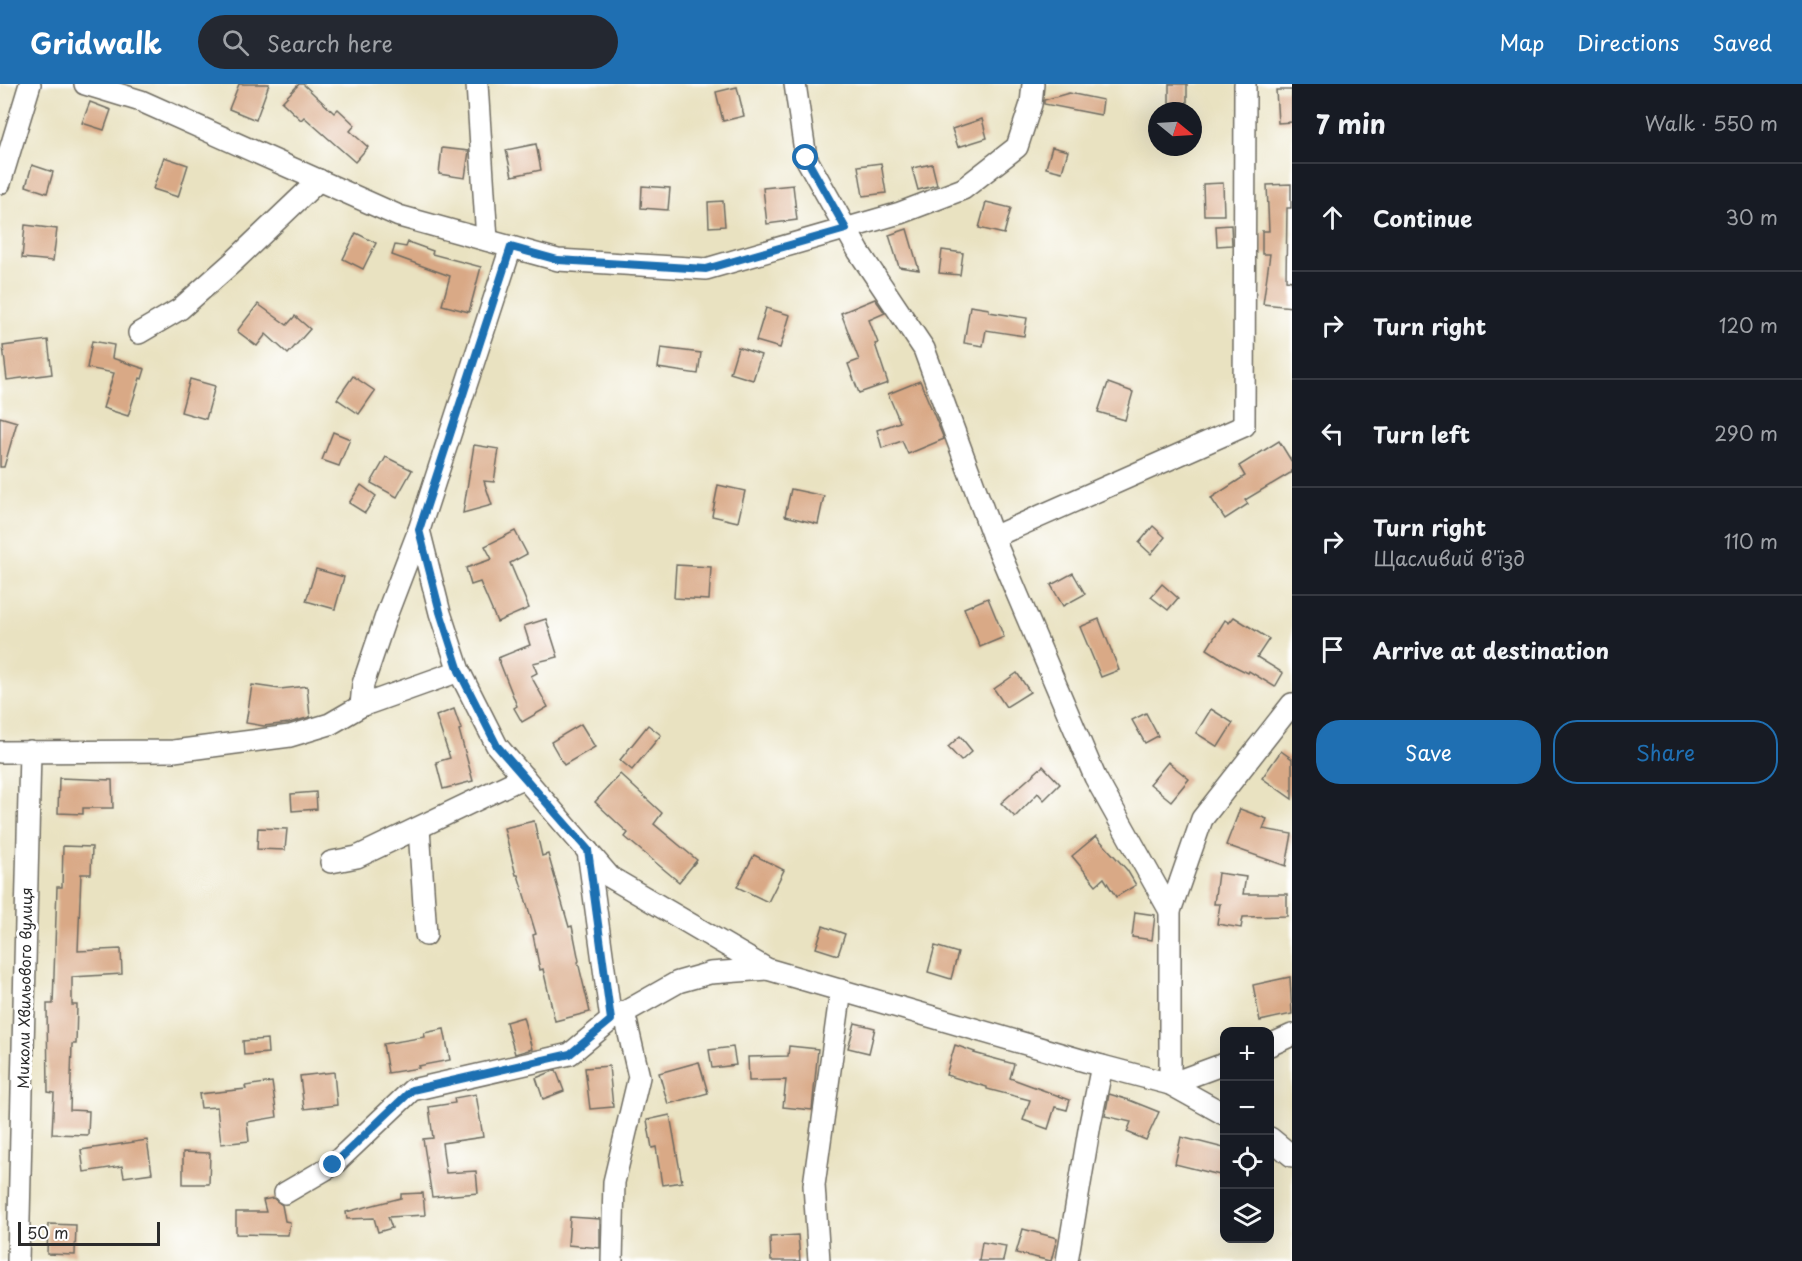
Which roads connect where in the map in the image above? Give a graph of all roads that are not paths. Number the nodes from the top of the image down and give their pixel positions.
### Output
1 (30, 84) edge
2 (85, 84) edge
3 (477, 84) edge
4 (795, 84) edge
5 (1033, 84) edge
6 (1245, 84) edge
7 (320, 180) junction
8 (0, 183) edge
9 (846, 229) junction
10 (487, 240) junction
11 (511, 247) junction
12 (139, 333) dead end
13 (419, 530) junction
14 (993, 537) junction
15 (459, 671) junction
16 (1292, 704) edge
17 (361, 706) junction
18 (30, 751) junction
19 (0, 752) edge
20 (524, 777) junction
21 (418, 828) junction
22 (588, 850) junction
23 (330, 862) dead end
24 (1170, 911) junction
25 (426, 935) dead end
26 (767, 969) junction
27 (841, 990) junction
28 (618, 1016) junction
29 (1292, 1035) edge
30 (1274, 1043) edge
31 (1220, 1065) edge
32 (1102, 1066) junction
33 (1170, 1084) junction
34 (1220, 1112) edge
35 (1274, 1142) edge
36 (1292, 1156) edge
37 (285, 1193) dead end
38 (18, 1261) edge
39 (612, 1261) edge
40 (819, 1261) edge
41 (1068, 1261) edge

1 - 8 street
2 - 7 street
3 - 10 street
4 - 9 street
5 - 9 street
6 - 14 street
7 - 10 street
7 - 12 street
9 - 11 street
9 - 14 street
10 - 11 street
11 - 13 street
13 - 15 street
13 - 17 street
14 - 24 street
15 - 17 street
15 - 20 street
16 - 24 street
17 - 18 street
18 - 19 street
18 - 38 street, Миколи Хвильового вулиця
20 - 21 street
20 - 22 street
21 - 23 street
21 - 25 street
22 - 26 street
22 - 28 street
24 - 33 street
26 - 27 street
26 - 28 street
27 - 32 street
27 - 40 street
28 - 37 street
28 - 39 street
29 - 30 street
31 - 33 street
32 - 33 street
32 - 41 street
33 - 34 street
35 - 36 street

